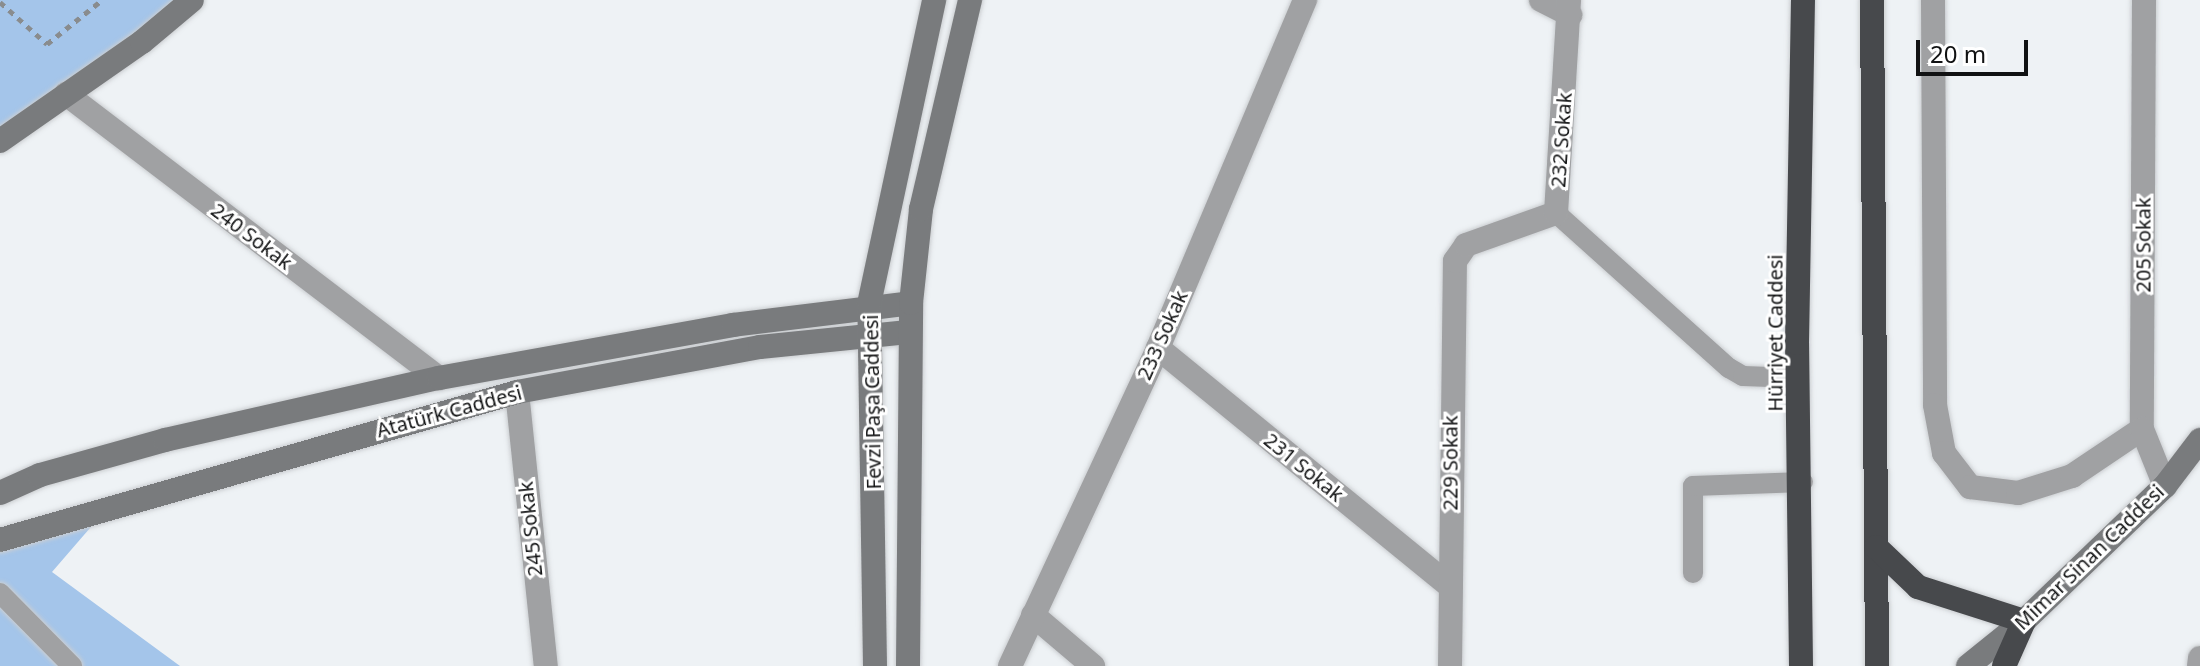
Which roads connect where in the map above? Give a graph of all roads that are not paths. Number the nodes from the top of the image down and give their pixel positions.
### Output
1 (192, 0) edge
2 (934, 0) edge
3 (970, 0) edge
4 (1305, 0) edge
5 (1541, 0) edge
6 (1803, 0) edge
7 (1872, 0) edge
8 (1933, 0) edge
9 (2144, 0) edge
10 (1570, 8) edge
11 (66, 94) junction
12 (0, 141) edge
13 (1556, 213) junction
14 (1455, 261) joint
15 (911, 303) junction
16 (869, 304) junction
17 (908, 332) junction
18 (873, 333) junction
19 (1158, 348) junction
20 (439, 378) junction
21 (1798, 378) junction
22 (517, 392) junction
23 (2142, 429) junction
24 (2200, 440) edge
25 (1803, 482) junction
26 (2165, 486) junction
27 (0, 493) edge
28 (2, 544) edge
29 (1876, 547) junction
30 (1693, 573) dead end
31 (1449, 585) junction
32 (0, 593) edge
33 (1033, 615) junction
34 (2024, 621) junction
35 (2200, 658) edge
36 (72, 666) edge
37 (546, 666) edge
38 (875, 666) edge
39 (908, 666) edge
40 (1010, 666) edge
41 (1093, 666) edge
42 (1450, 666) edge
43 (1801, 666) edge
44 (1877, 666) edge
45 (1968, 666) edge
46 (2004, 666) edge
47 (2199, 666) edge

1 - 11 street
2 - 16 street, Fevzi Paşa Caddesi
3 - 15 street, Fevzi Paşa Caddesi
4 - 19 street, 233 Sokak
5 - 10 street
6 - 21 highway, Hürriyet Caddesi
7 - 29 highway
8 - 23 street
9 - 23 street, 205 Sokak
10 - 13 street, 232 Sokak
11 - 12 street
11 - 20 street, 240 Sokak
13 - 14 street, 232 Sokak
13 - 21 lane
14 - 31 street, 229 Sokak
15 - 16 street, Atatürk Caddesi
15 - 17 street, Fevzi Paşa Caddesi
16 - 18 street, Fevzi Paşa Caddesi
16 - 20 street, Atatürk Caddesi
17 - 18 street, Atatürk Caddesi
17 - 39 street, Fevzi Paşa Caddesi
18 - 22 street, Atatürk Caddesi
18 - 38 street, Fevzi Paşa Caddesi
19 - 31 street, 231 Sokak
19 - 33 street, 233 Sokak
20 - 27 street, Atatürk Caddesi
21 - 25 highway, Hürriyet Caddesi
22 - 28 street, Atatürk Caddesi
22 - 37 street, 245 Sokak
23 - 26 street, 205 Sokak
24 - 26 street, Mimar Sinan Caddesi
25 - 30 lane
25 - 43 highway, Hürriyet Caddesi
26 - 34 street, Mimar Sinan Caddesi
29 - 34 highway
29 - 44 highway
31 - 42 street, 229 Sokak
32 - 36 lane
33 - 40 street, 233 Sokak
33 - 41 street
34 - 45 street, Mimar Sinan Caddesi
34 - 46 highway
35 - 47 street

